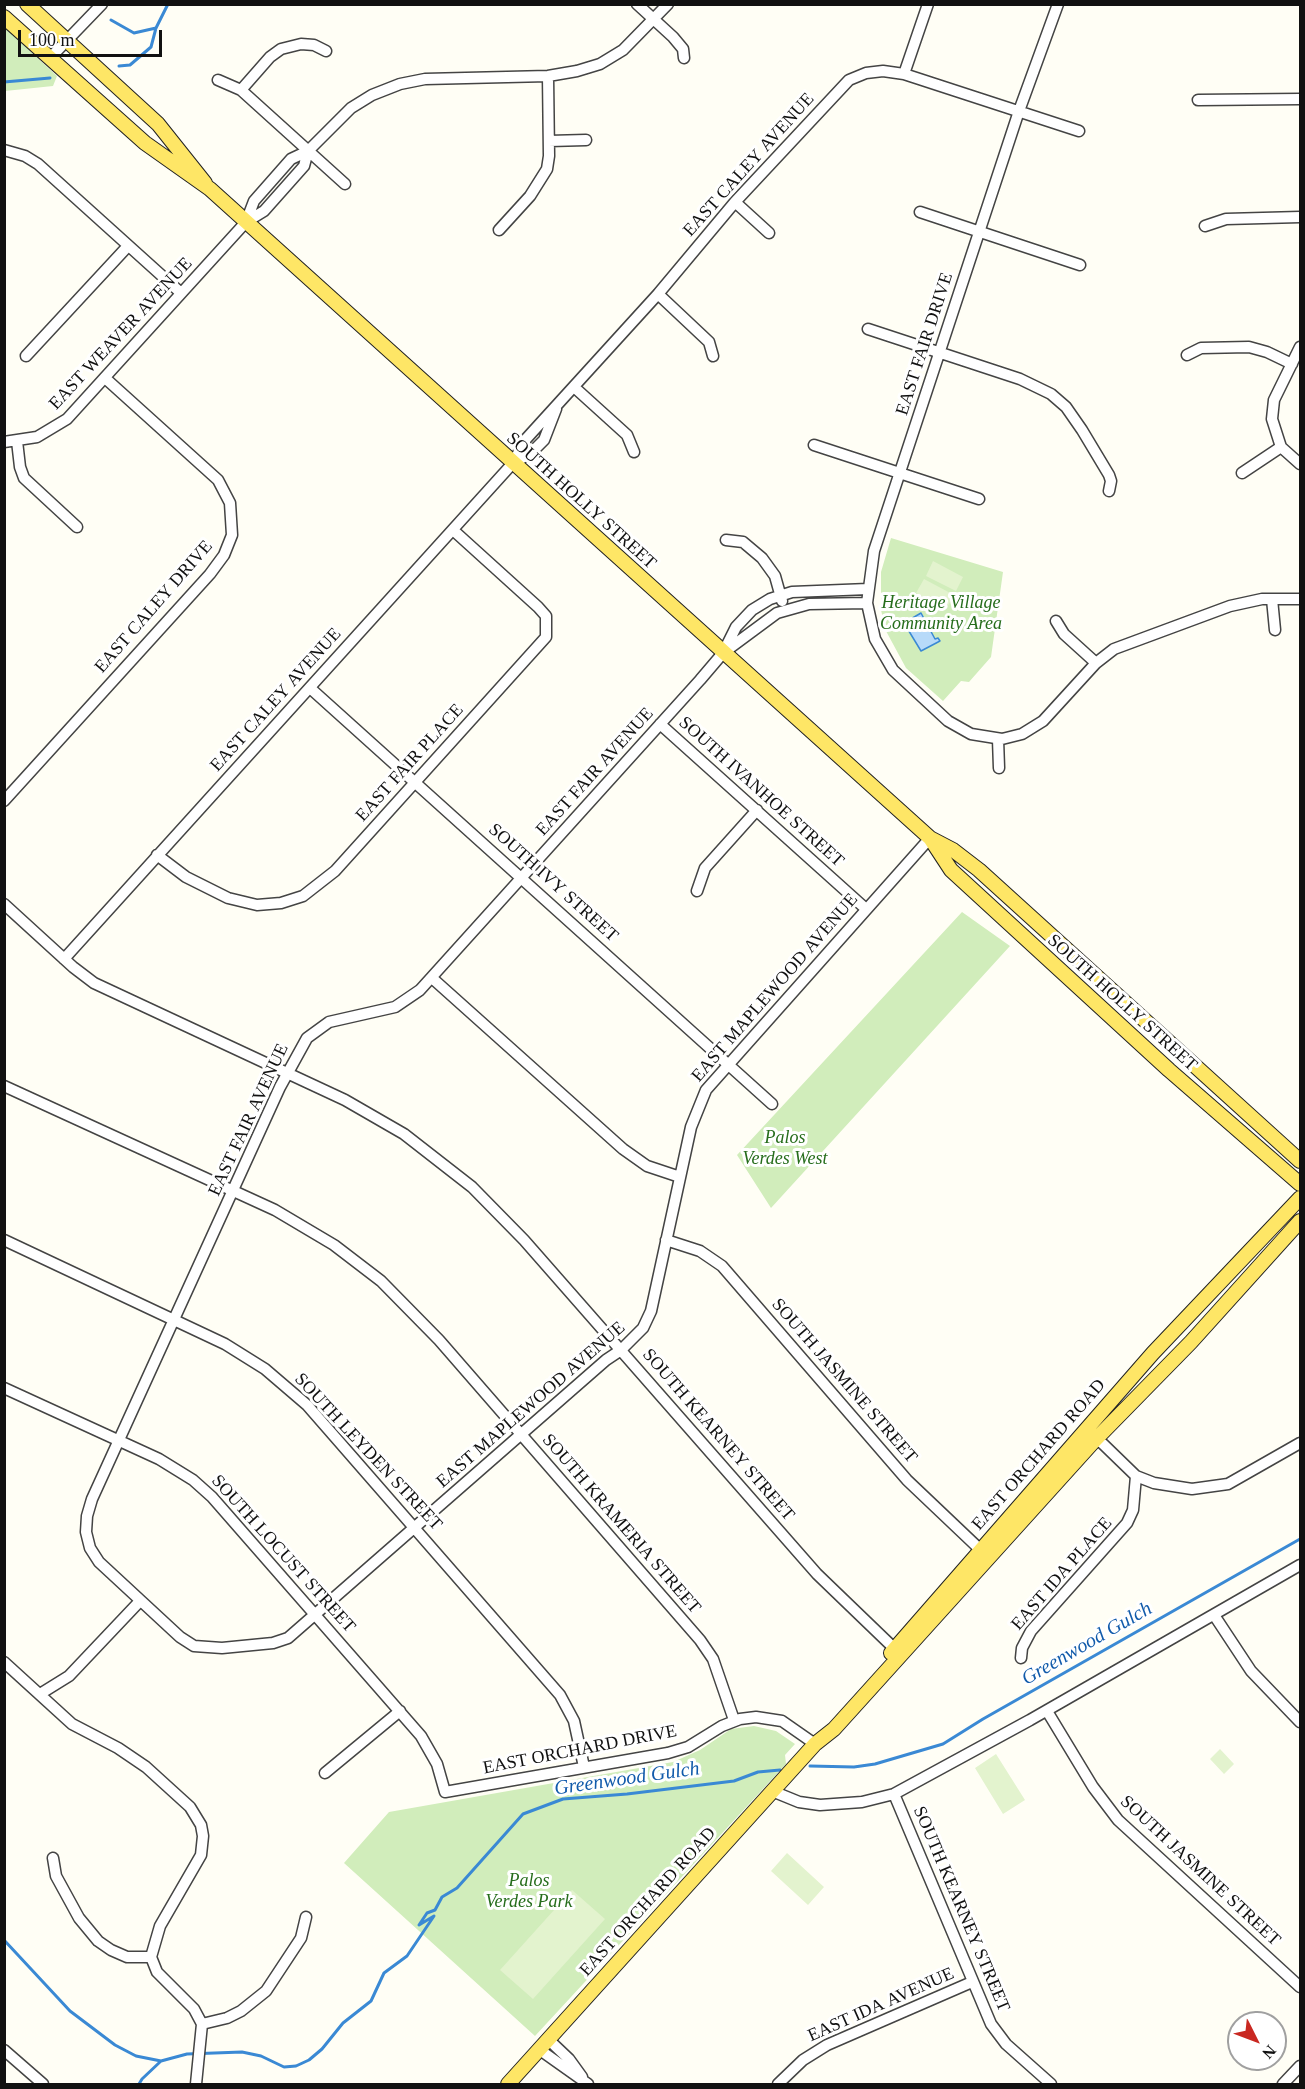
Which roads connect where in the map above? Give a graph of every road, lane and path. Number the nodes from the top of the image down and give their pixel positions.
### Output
1 (27, 4) edge
2 (102, 4) edge
3 (637, 4) edge
4 (668, 4) edge
5 (928, 4) edge
6 (1058, 4) edge
7 (4, 17) edge
8 (654, 19) junction
9 (66, 40) junction
10 (326, 51) dead end
11 (50, 58) junction
12 (684, 58) dead end
13 (904, 74) junction
14 (548, 76) junction
15 (218, 80) dead end
16 (241, 90) junction
17 (1300, 99) edge
18 (1198, 100) dead end
19 (1018, 111) junction
20 (1079, 131) dead end
21 (586, 140) dead end
22 (549, 141) junction
23 (4, 150) edge
24 (308, 151) junction
25 (345, 184) dead end
26 (210, 189) junction
27 (735, 202) junction
28 (920, 212) dead end
29 (1300, 218) edge
30 (246, 222) junction
31 (1205, 226) dead end
32 (498, 230) dead end
33 (979, 232) junction
34 (769, 233) dead end
35 (128, 246) junction
36 (1080, 265) dead end
37 (181, 293) junction
38 (658, 294) junction
39 (868, 329) dead end
40 (1300, 347) edge
41 (940, 352) junction
42 (1187, 355) dead end
43 (713, 356) dead end
44 (26, 357) dead end
45 (1292, 364) junction
46 (105, 378) junction
47 (574, 387) junction
48 (17, 441) junction
49 (4, 442) edge
50 (814, 445) dead end
51 (1281, 447) junction
52 (634, 452) dead end
53 (513, 463) junction
54 (1300, 464) edge
55 (901, 473) junction
56 (1242, 473) dead end
57 (1109, 491) dead end
58 (979, 499) dead end
59 (77, 527) dead end
60 (453, 530) junction
61 (726, 540) dead end
62 (868, 589) junction
63 (780, 595) junction
64 (1272, 599) junction
65 (1300, 599) edge
66 (867, 603) junction
67 (785, 610) junction
68 (1056, 621) dead end
69 (1275, 630) dead end
70 (723, 653) junction
71 (1096, 663) junction
72 (310, 688) junction
73 (660, 724) junction
74 (998, 739) junction
75 (999, 768) dead end
76 (415, 782) junction
77 (4, 801) edge
78 (757, 810) junction
79 (930, 838) junction
80 (157, 855) junction
81 (522, 877) junction
82 (697, 891) dead end
83 (4, 904) edge
84 (866, 909) junction
85 (64, 959) junction
86 (432, 978) junction
87 (728, 1063) junction
88 (287, 1072) junction
89 (4, 1086) edge
90 (772, 1104) dead end
91 (1300, 1161) edge
92 (680, 1178) junction
93 (1300, 1184) edge
94 (234, 1191) junction
95 (1300, 1198) edge
96 (1300, 1221) edge
97 (4, 1240) edge
98 (666, 1240) junction
99 (174, 1319) junction
100 (621, 1350) junction
101 (4, 1388) edge
102 (522, 1435) junction
103 (1089, 1435) junction
104 (119, 1441) junction
105 (1300, 1443) edge
106 (1136, 1476) junction
107 (416, 1528) junction
108 (984, 1553) junction
109 (1300, 1565) edge
110 (140, 1600) junction
111 (316, 1614) junction
112 (1214, 1615) junction
113 (898, 1652) junction
114 (1020, 1658) dead end
115 (4, 1662) edge
116 (40, 1694) junction
117 (400, 1711) junction
118 (1047, 1711) junction
119 (734, 1720) junction
120 (1300, 1722) edge
121 (815, 1744) junction
122 (585, 1767) junction
123 (325, 1773) dead end
124 (772, 1791) junction
125 (445, 1792) joint
126 (894, 1794) junction
127 (53, 1858) dead end
128 (306, 1917) dead end
129 (151, 1957) junction
130 (972, 1982) junction
131 (1300, 1987) edge
132 (202, 2024) junction
133 (544, 2045) junction
134 (4, 2050) edge
135 (1300, 2066) edge
136 (1044, 2082) edge
137 (586, 2084) edge
138 (44, 2085) edge
139 (196, 2085) edge
140 (508, 2085) edge
141 (778, 2085) edge
142 (1283, 2085) edge

1 - 9 main road, SOUTH HOLLY STREET
2 - 9 street
3 - 8 street
4 - 8 street, EAST WEAVER AVENUE
5 - 13 street
6 - 19 street, EAST FAIR DRIVE
7 - 11 main road, SOUTH HOLLY STREET
8 - 12 street
8 - 14 street, EAST WEAVER AVENUE
9 - 11 street
9 - 26 main road, SOUTH HOLLY STREET
10 - 16 street
11 - 26 main road, SOUTH HOLLY STREET
13 - 19 street, EAST CALEY AVENUE
13 - 27 street, EAST CALEY AVENUE
14 - 22 street
14 - 24 street, EAST WEAVER AVENUE
15 - 16 street
16 - 24 street
17 - 18 street
19 - 20 street
19 - 33 street, EAST FAIR DRIVE
21 - 22 street
22 - 32 street
23 - 35 street
24 - 25 street
24 - 30 street, EAST WEAVER AVENUE
26 - 30 main road, SOUTH HOLLY STREET
27 - 34 street
27 - 38 street, EAST CALEY AVENUE
28 - 33 street
29 - 31 street
30 - 37 street, EAST WEAVER AVENUE
30 - 53 main road, SOUTH HOLLY STREET
33 - 36 street
33 - 41 street, EAST FAIR DRIVE
35 - 37 street
35 - 44 street
37 - 46 street, EAST WEAVER AVENUE
38 - 43 street
38 - 47 street, EAST CALEY AVENUE
39 - 41 street
40 - 45 street
41 - 55 street, EAST FAIR DRIVE
41 - 57 street
42 - 45 street
45 - 51 street
46 - 48 street, EAST WEAVER AVENUE
46 - 77 street, EAST CALEY DRIVE
47 - 52 street
47 - 53 street, EAST CALEY AVENUE
48 - 49 street, EAST WEAVER AVENUE
48 - 59 street
50 - 55 street
51 - 54 street
51 - 56 street
53 - 60 street, EAST CALEY AVENUE
53 - 70 main road, SOUTH HOLLY STREET
55 - 58 street
55 - 62 street, EAST FAIR DRIVE
60 - 72 street, EAST CALEY AVENUE
60 - 76 street, EAST FAIR PLACE
61 - 63 street
62 - 63 street, EAST FAIR AVENUE
62 - 66 street, EAST FAIR DRIVE
63 - 67 street
63 - 70 street, EAST FAIR AVENUE
64 - 65 street
64 - 69 street
64 - 71 street
66 - 67 street, EAST FAIR AVENUE
66 - 74 street, EAST FAIR DRIVE
67 - 70 street, EAST FAIR AVENUE
68 - 71 street
70 - 73 street, EAST FAIR AVENUE
70 - 79 main road, SOUTH HOLLY STREET
71 - 74 street
72 - 76 street, SOUTH IVY STREET
72 - 80 street, EAST CALEY AVENUE
73 - 78 street, SOUTH IVANHOE STREET
73 - 81 street, EAST FAIR AVENUE
74 - 75 street
76 - 80 street, EAST FAIR PLACE
76 - 81 street, SOUTH IVY STREET
78 - 82 street
78 - 84 street, SOUTH IVANHOE STREET
79 - 84 street, EAST MAPLEWOOD AVENUE
79 - 91 main road, SOUTH HOLLY STREET
79 - 93 main road, SOUTH HOLLY STREET
80 - 85 street, EAST CALEY AVENUE
81 - 86 street, EAST FAIR AVENUE
81 - 87 street, SOUTH IVY STREET
83 - 85 street, SOUTH KEARNEY STREET
84 - 87 street, EAST MAPLEWOOD AVENUE
85 - 88 street, SOUTH KEARNEY STREET
86 - 88 street, EAST FAIR AVENUE
86 - 92 street
87 - 90 street, SOUTH IVY STREET
87 - 92 street, EAST MAPLEWOOD AVENUE
88 - 94 street, EAST FAIR AVENUE
88 - 100 street, SOUTH KEARNEY STREET
89 - 94 street, SOUTH KRAMERIA STREET
92 - 98 street, EAST MAPLEWOOD AVENUE
94 - 99 street, EAST FAIR AVENUE
94 - 102 street, SOUTH KRAMERIA STREET
95 - 103 main road, EAST ORCHARD ROAD
96 - 103 main road, EAST ORCHARD ROAD
97 - 99 street, SOUTH LEYDEN STREET
98 - 100 street, EAST MAPLEWOOD AVENUE
98 - 108 street, SOUTH JASMINE STREET
99 - 104 street, EAST FAIR AVENUE
99 - 107 street, SOUTH LEYDEN STREET
100 - 102 street, EAST MAPLEWOOD AVENUE
100 - 113 street, SOUTH KEARNEY STREET
101 - 104 street, SOUTH LOCUST STREET
102 - 107 street, EAST MAPLEWOOD AVENUE
102 - 119 street, SOUTH KRAMERIA STREET
103 - 106 street
103 - 108 main road, EAST ORCHARD ROAD
104 - 110 street, EAST FAIR AVENUE
104 - 111 street, SOUTH LOCUST STREET
105 - 106 street
106 - 114 street, EAST IDA PLACE
107 - 111 street, EAST MAPLEWOOD AVENUE
107 - 122 street, SOUTH LEYDEN STREET
108 - 113 main road, EAST ORCHARD ROAD
109 - 112 street
110 - 111 street, EAST MAPLEWOOD AVENUE
110 - 116 street
111 - 117 street, SOUTH LOCUST STREET
112 - 118 street
112 - 120 street
113 - 121 main road, EAST ORCHARD ROAD
115 - 116 street
116 - 129 street
117 - 123 street
117 - 125 street, SOUTH LOCUST STREET
118 - 126 street
118 - 131 street, SOUTH JASMINE STREET
119 - 121 street, EAST ORCHARD DRIVE
119 - 122 street, EAST ORCHARD DRIVE
121 - 124 main road, EAST ORCHARD ROAD
122 - 125 street, EAST ORCHARD DRIVE
124 - 126 street
124 - 133 main road, EAST ORCHARD ROAD
126 - 130 street, SOUTH KEARNEY STREET
127 - 129 street
128 - 132 street
129 - 132 street
130 - 136 street, SOUTH KEARNEY STREET
130 - 141 street, EAST IDA AVENUE
132 - 139 street
133 - 137 street
133 - 140 main road, EAST ORCHARD ROAD
134 - 138 street
135 - 142 street

